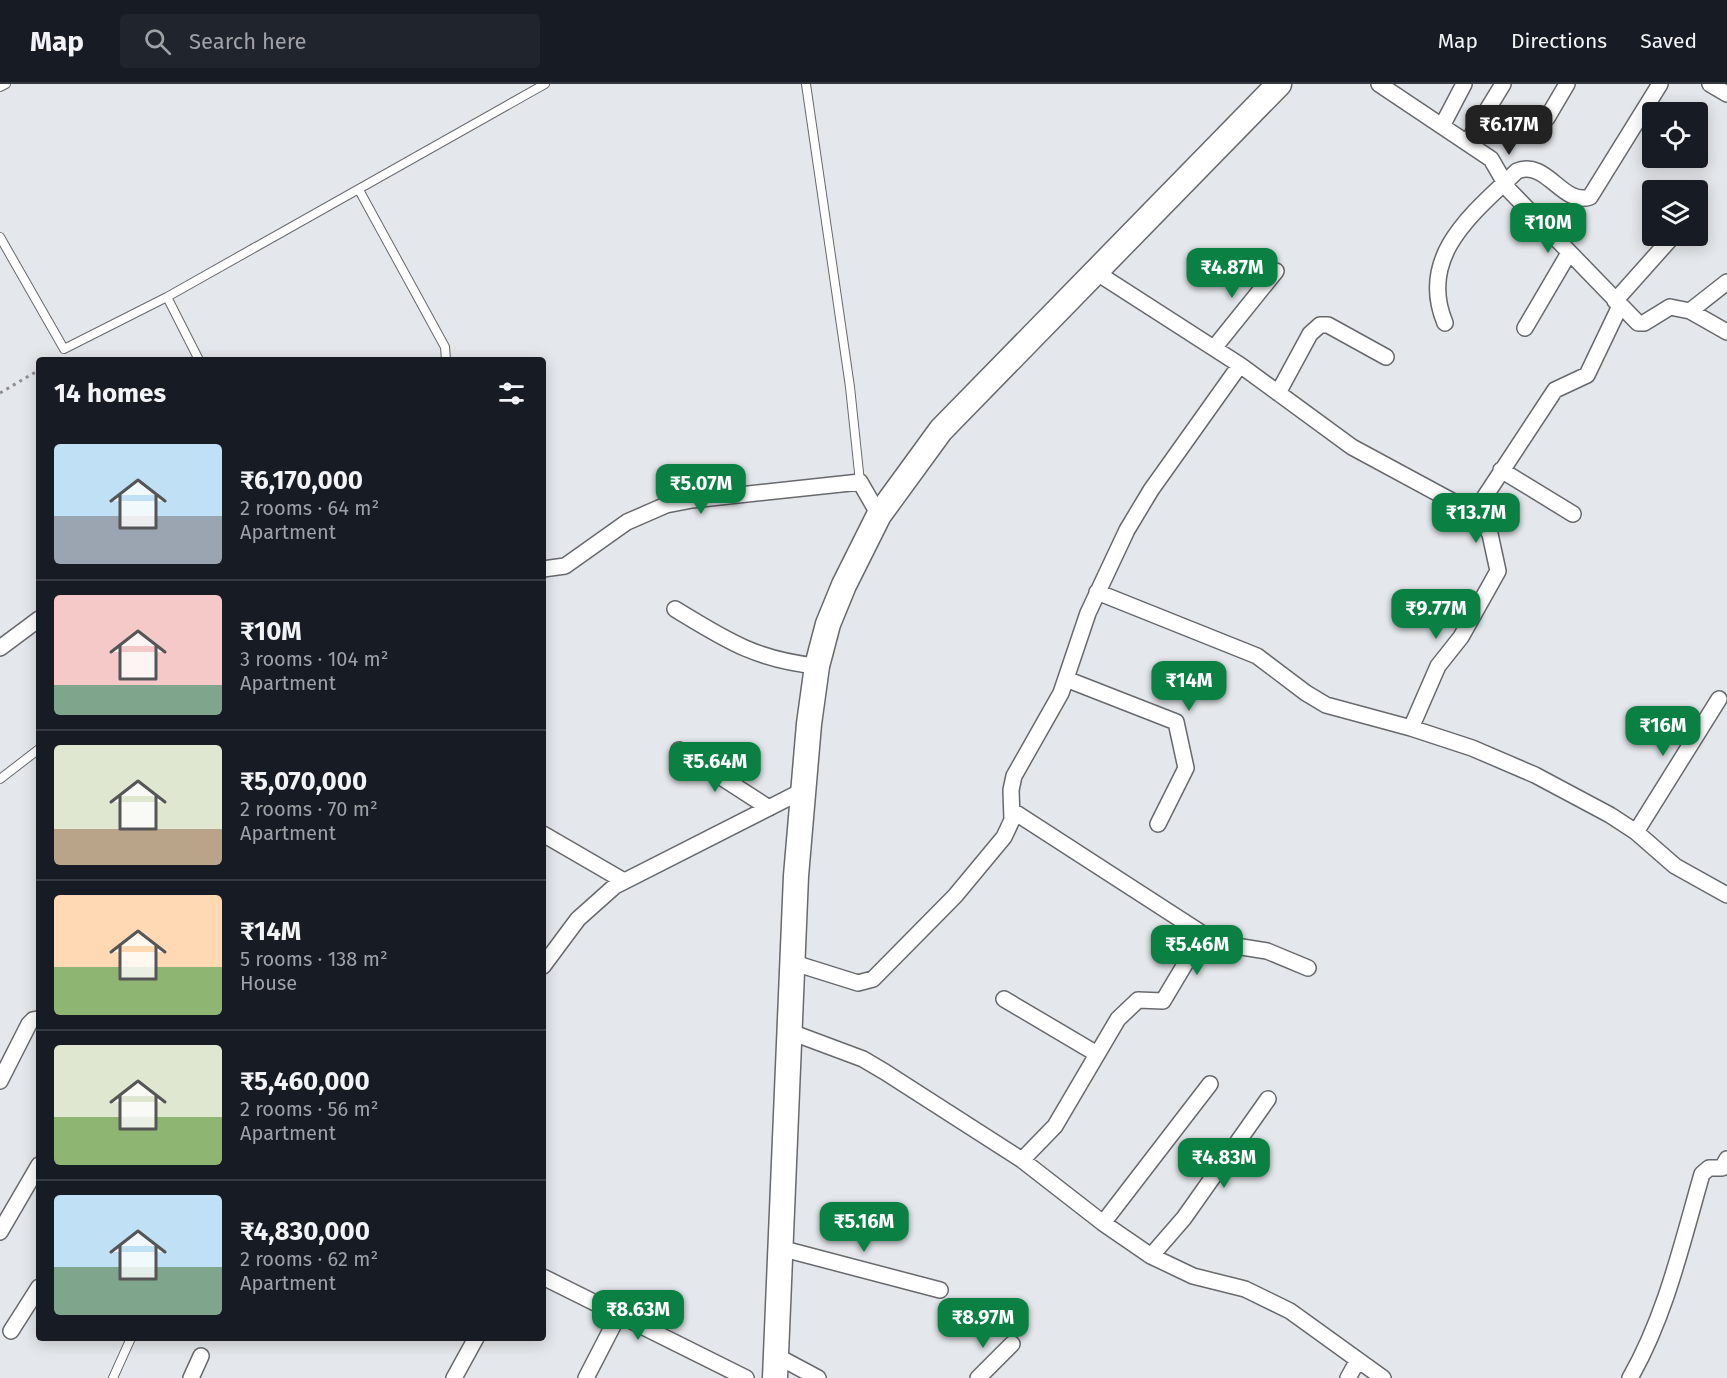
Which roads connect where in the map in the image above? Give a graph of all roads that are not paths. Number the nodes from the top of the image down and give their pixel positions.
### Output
1 (6, 84) edge
2 (545, 84) edge
3 (806, 84) edge
4 (1279, 84) edge
5 (1378, 84) edge
6 (1464, 84) edge
7 (1503, 84) edge
8 (1568, 84) edge
9 (1660, 84) edge
10 (0, 87) edge
11 (1547, 118) dead end
12 (1442, 126) junction
13 (1467, 143) junction
14 (1504, 183) junction
15 (359, 190) junction
16 (0, 237) edge
17 (1665, 246) edge
18 (1569, 253) junction
19 (1094, 271) junction
20 (1276, 271) dead end
21 (1727, 282) edge
22 (168, 297) junction
23 (1618, 304) junction
24 (1690, 311) junction
25 (1445, 323) dead end
26 (1525, 328) dead end
27 (1727, 332) edge
28 (1214, 348) junction
29 (198, 357) edge
30 (446, 357) edge
31 (1386, 357) dead end
32 (1240, 365) junction
33 (1278, 393) junction
34 (1501, 470) junction
35 (860, 482) junction
36 (1473, 508) junction
37 (879, 514) junction
38 (1573, 514) dead end
39 (546, 569) edge
40 (1097, 592) junction
41 (675, 609) dead end
42 (36, 621) edge
43 (0, 648) edge
44 (817, 666) junction
45 (1066, 679) junction
46 (1719, 699) dead end
47 (1411, 728) junction
48 (679, 750) dead end
49 (36, 751) edge
50 (0, 778) edge
51 (802, 791) junction
52 (768, 808) junction
53 (1013, 812) junction
54 (1158, 824) dead end
55 (1636, 832) junction
56 (546, 836) edge
57 (624, 881) junction
58 (1727, 895) edge
59 (1203, 934) junction
60 (546, 962) edge
61 (791, 962) junction
62 (1308, 968) dead end
63 (1004, 999) dead end
64 (36, 1020) edge
65 (788, 1031) junction
66 (1097, 1054) junction
67 (0, 1081) edge
68 (1210, 1084) dead end
69 (1268, 1099) dead end
70 (1727, 1159) edge
71 (1022, 1160) junction
72 (36, 1170) edge
73 (1103, 1223) junction
74 (0, 1232) edge
75 (780, 1248) junction
76 (1151, 1256) junction
77 (546, 1278) edge
78 (940, 1290) dead end
79 (36, 1292) edge
80 (619, 1314) junction
81 (11, 1331) dead end
82 (130, 1341) edge
83 (474, 1341) edge
84 (1012, 1344) dead end
85 (201, 1356) dead end
86 (1358, 1359) junction
87 (775, 1367) edge
88 (113, 1378) edge
89 (191, 1378) edge
90 (454, 1378) edge
91 (586, 1378) edge
92 (746, 1378) edge
93 (818, 1378) edge
94 (978, 1378) edge
95 (1348, 1378) edge
96 (1383, 1378) edge
97 (1630, 1378) edge

1 - 10 lane
2 - 15 lane
3 - 35 lane
4 - 19 highway
5 - 12 street
6 - 12 street
7 - 13 street
8 - 11 street
9 - 14 street
12 - 13 street
13 - 14 street
14 - 18 street
14 - 25 street
15 - 22 lane
15 - 30 lane
16 - 22 lane
17 - 23 street
18 - 23 street
18 - 26 street
19 - 28 street
19 - 37 highway
20 - 28 street
21 - 24 street
22 - 29 lane
23 - 24 street
23 - 34 street
24 - 27 street
28 - 32 street
31 - 33 street
32 - 33 street
32 - 40 street
33 - 36 street
34 - 36 street
34 - 38 street
35 - 37 street
35 - 39 street
36 - 47 street
37 - 44 highway
40 - 45 street
40 - 47 street
41 - 44 street
42 - 43 street
44 - 51 highway
45 - 53 street
45 - 54 street
46 - 55 street
47 - 55 street
48 - 52 street
49 - 50 lane
51 - 52 street
51 - 61 highway
52 - 57 street
53 - 59 street
53 - 61 street
55 - 58 street
56 - 57 street
57 - 60 street
59 - 62 street
59 - 66 street
61 - 65 highway
63 - 66 street
64 - 67 street
65 - 71 street
65 - 75 highway
66 - 71 street
68 - 73 street
69 - 76 street
70 - 97 street
71 - 73 street
72 - 74 street
73 - 76 street
75 - 78 street
75 - 87 highway
76 - 86 street
77 - 80 street
79 - 81 street
80 - 91 street
80 - 92 street
82 - 88 lane
83 - 90 street
84 - 94 street
85 - 89 street
86 - 95 street
86 - 96 street
87 - 93 street

